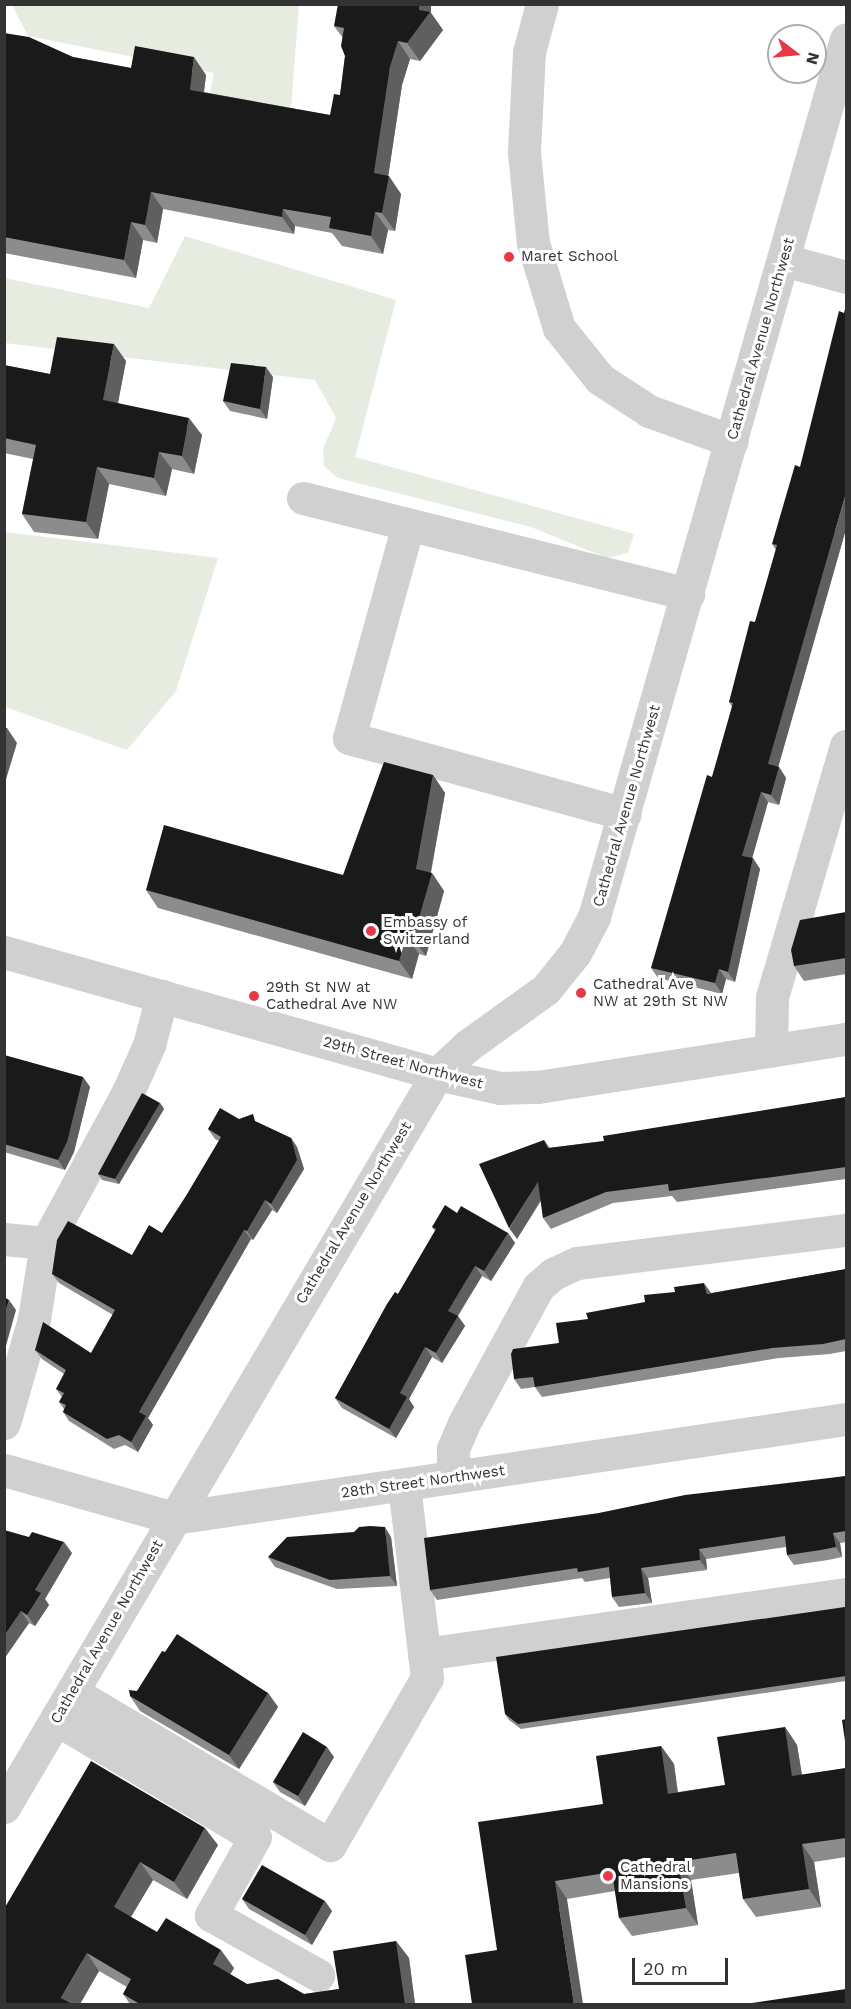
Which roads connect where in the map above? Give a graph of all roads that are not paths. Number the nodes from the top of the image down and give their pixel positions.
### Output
1 (542, 4) edge
2 (846, 39) edge
3 (784, 260) junction
4 (846, 277) edge
5 (732, 441) junction
6 (303, 498) dead end
7 (408, 525) junction
8 (688, 594) junction
9 (846, 746) edge
10 (625, 814) junction
11 (4, 952) edge
12 (162, 996) junction
13 (846, 1039) edge
14 (771, 1051) junction
15 (437, 1074) junction
16 (846, 1230) edge
17 (4, 1239) edge
18 (46, 1242) junction
19 (846, 1419) edge
20 (4, 1423) edge
21 (4, 1470) edge
22 (453, 1477) junction
23 (404, 1484) junction
24 (174, 1518) junction
25 (846, 1594) edge
26 (424, 1654) junction
27 (64, 1706) junction
28 (4, 1808) edge
29 (318, 1975) dead end

1 - 5 street
2 - 3 street, Cathedral Avenue Northwest
3 - 4 street
3 - 5 street, Cathedral Avenue Northwest
5 - 8 street, Cathedral Avenue Northwest
6 - 7 street
7 - 8 street
7 - 10 street
8 - 10 street, Cathedral Avenue Northwest
9 - 14 street
10 - 15 street, Cathedral Avenue Northwest
11 - 12 street, 29th Street Northwest
12 - 15 street, 29th Street Northwest
12 - 18 street
13 - 14 street, 29th Street Northwest
14 - 15 street, 29th Street Northwest
15 - 24 street, Cathedral Avenue Northwest
16 - 22 street
17 - 18 street
18 - 20 street
19 - 22 street, 28th Street Northwest
21 - 24 street, 28th Street Northwest
22 - 23 street, 28th Street Northwest
23 - 24 street, 28th Street Northwest
23 - 26 street
24 - 27 street, Cathedral Avenue Northwest
25 - 26 street
26 - 27 street
27 - 28 street, Cathedral Avenue Northwest
27 - 29 street

